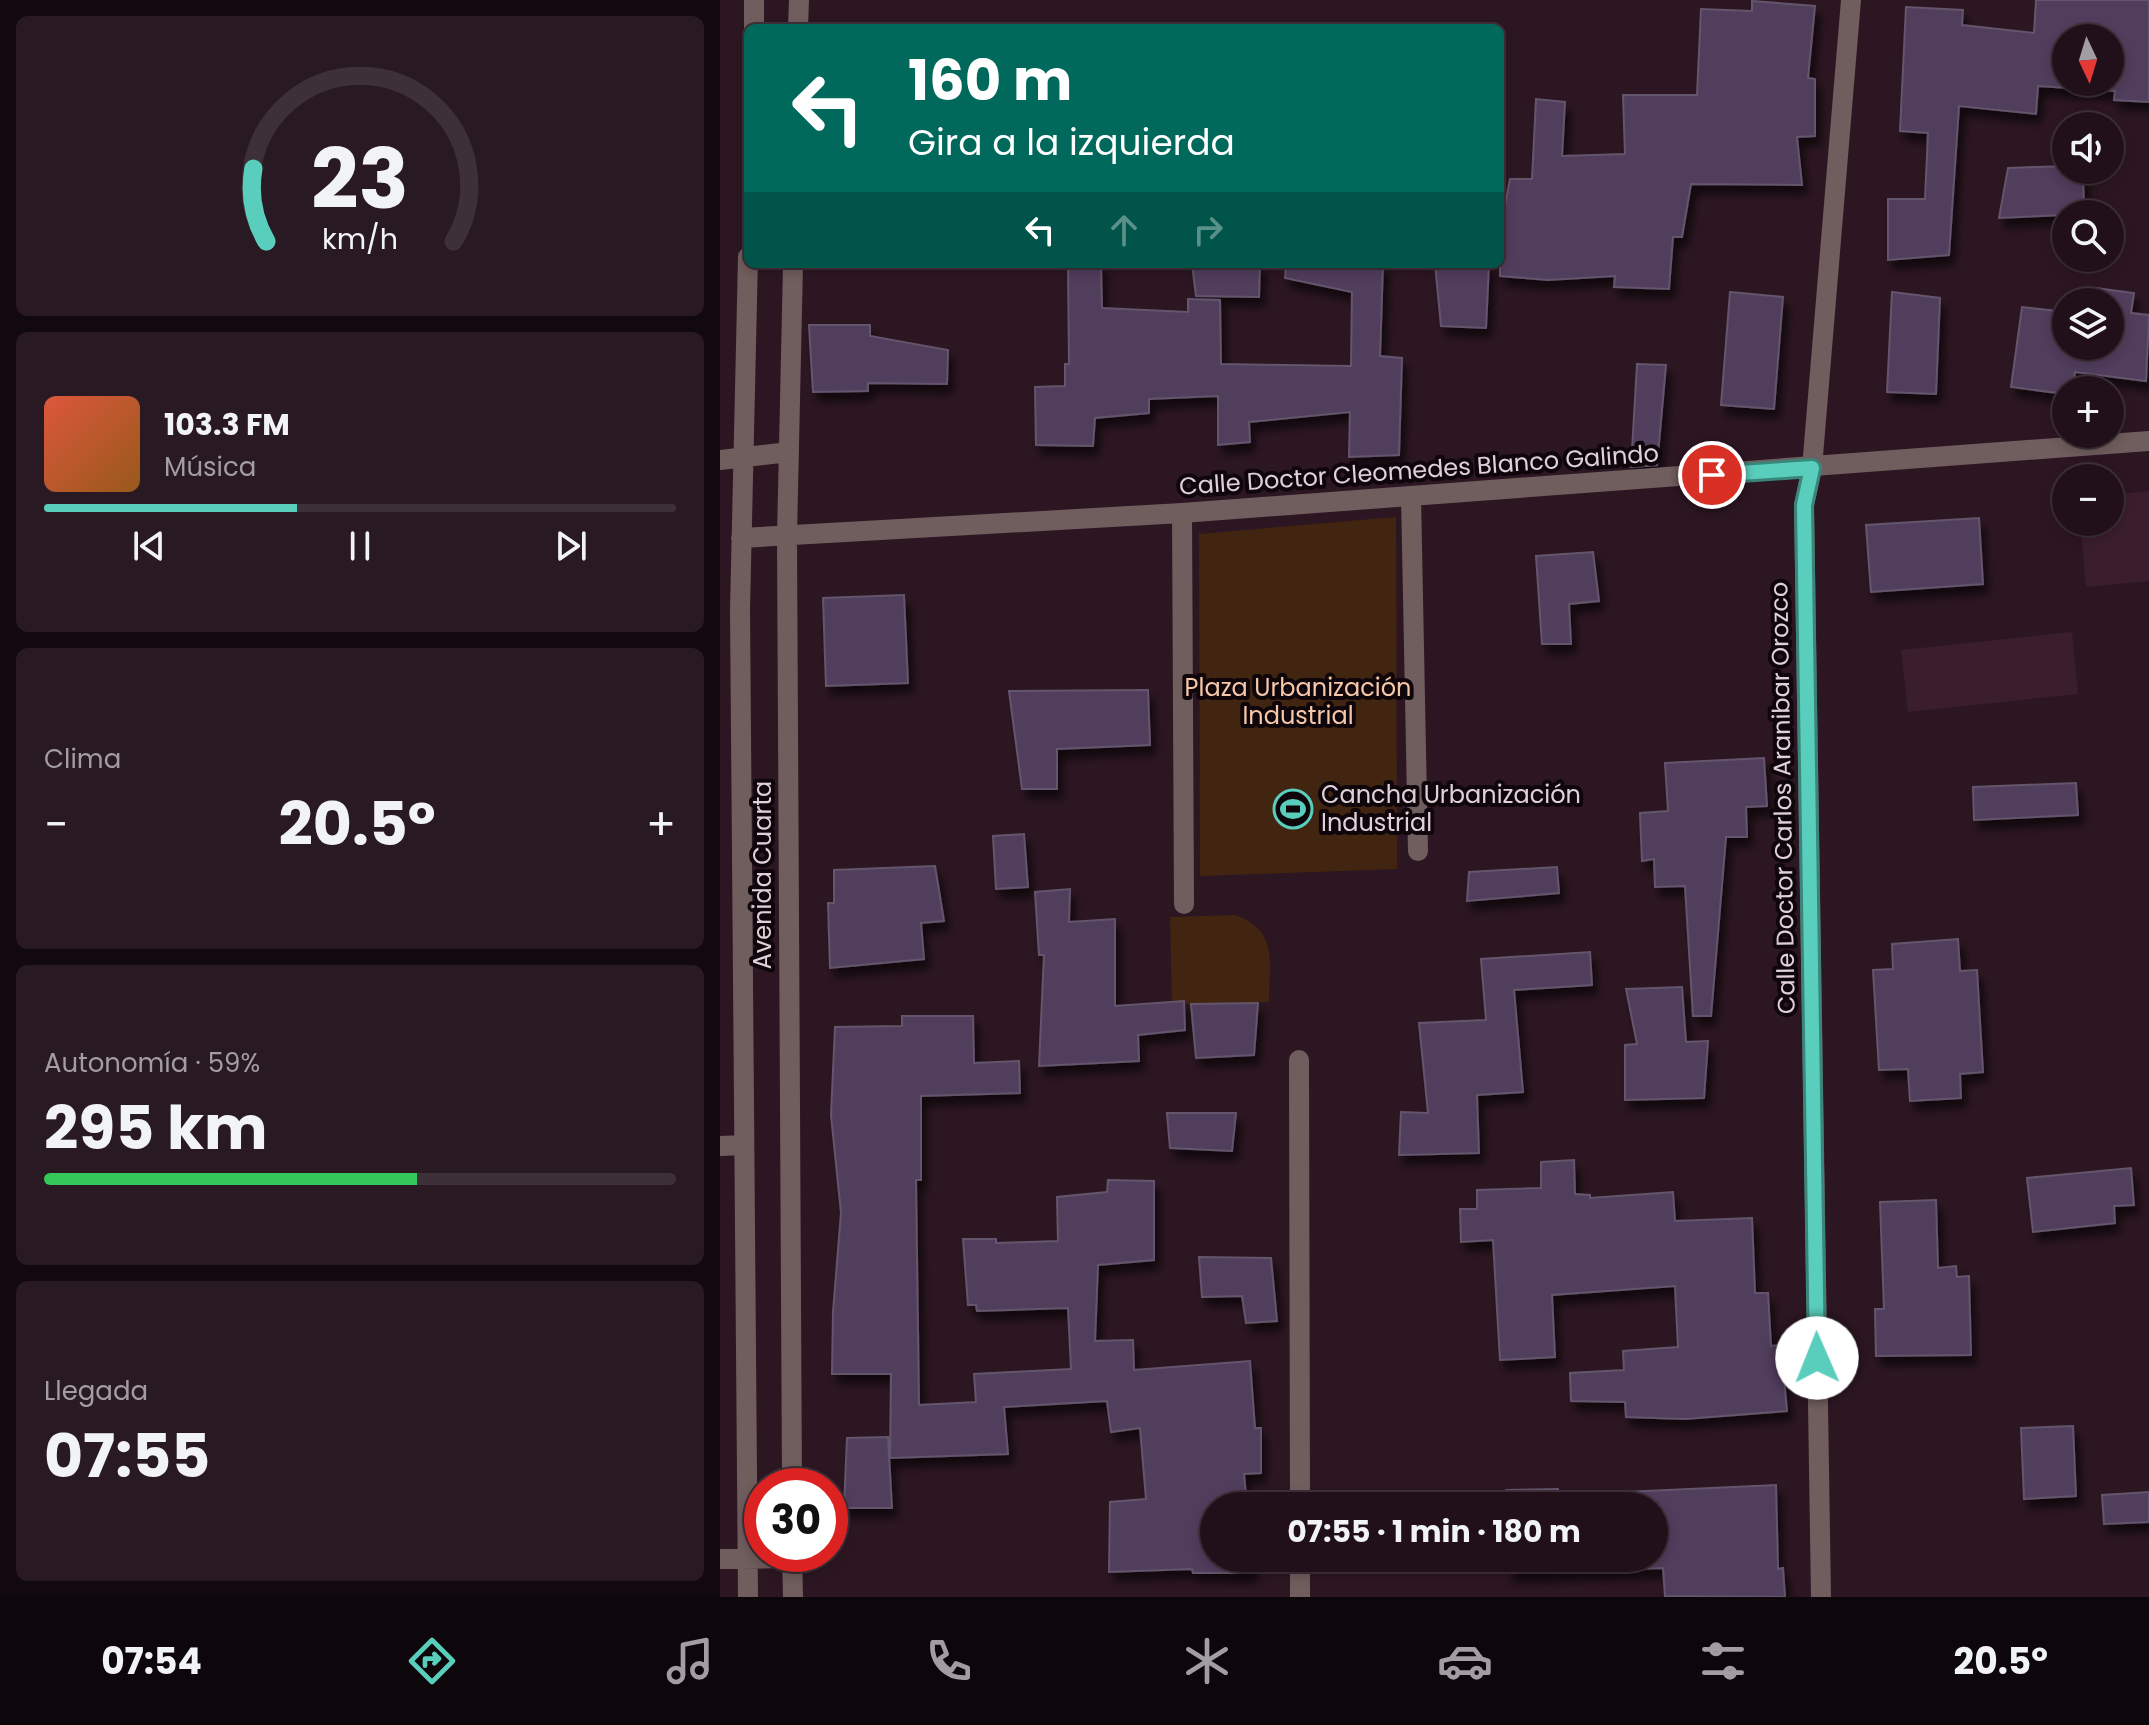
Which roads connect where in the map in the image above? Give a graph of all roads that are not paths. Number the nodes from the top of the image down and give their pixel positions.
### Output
1 (754, 0) edge
2 (799, 0) edge
3 (1851, 0) edge
4 (754, 24) edge
5 (798, 24) edge
6 (748, 268) edge
7 (793, 268) edge
8 (2149, 441) edge
9 (789, 452) junction
10 (743, 457) junction
11 (720, 460) edge
12 (1812, 468) junction
13 (1411, 496) junction
14 (1182, 513) junction
15 (787, 537) junction
16 (741, 538) junction
17 (1418, 851) dead end
18 (1184, 904) dead end
19 (1299, 1060) dead end
20 (743, 1145) junction
21 (720, 1146) edge
22 (747, 1468) edge
23 (792, 1468) edge
24 (1300, 1492) edge
25 (720, 1559) edge
26 (744, 1559) edge
27 (748, 1572) edge
28 (792, 1572) edge
29 (1300, 1572) edge
30 (748, 1597) edge
31 (793, 1597) edge
32 (1300, 1597) edge
33 (1821, 1597) edge

1 - 4 street
2 - 5 street
3 - 12 street, Calle Doctor Carlos Aranibar Orozco
6 - 10 street, Avenida Cuarta
7 - 9 street, Avenida Cuarta
8 - 12 street, Calle Doctor Cleomedes Blanco Galindo
9 - 10 street
9 - 15 street, Avenida Cuarta
10 - 11 street
10 - 16 street, Avenida Cuarta
12 - 13 street, Calle Doctor Cleomedes Blanco Galindo
12 - 33 street, Calle Doctor Carlos Aranibar Orozco
13 - 14 street, Calle Doctor Cleomedes Blanco Galindo
13 - 17 street
14 - 15 street, Calle Doctor Cleomedes Blanco Galindo
14 - 18 street
15 - 16 street, Calle Doctor Cleomedes Blanco Galindo
15 - 23 street, Avenida Cuarta
16 - 20 street, Avenida Cuarta
19 - 24 street
20 - 21 street
20 - 22 street, Avenida Cuarta
25 - 26 street
27 - 30 street, Avenida Cuarta
28 - 31 street
29 - 32 street

